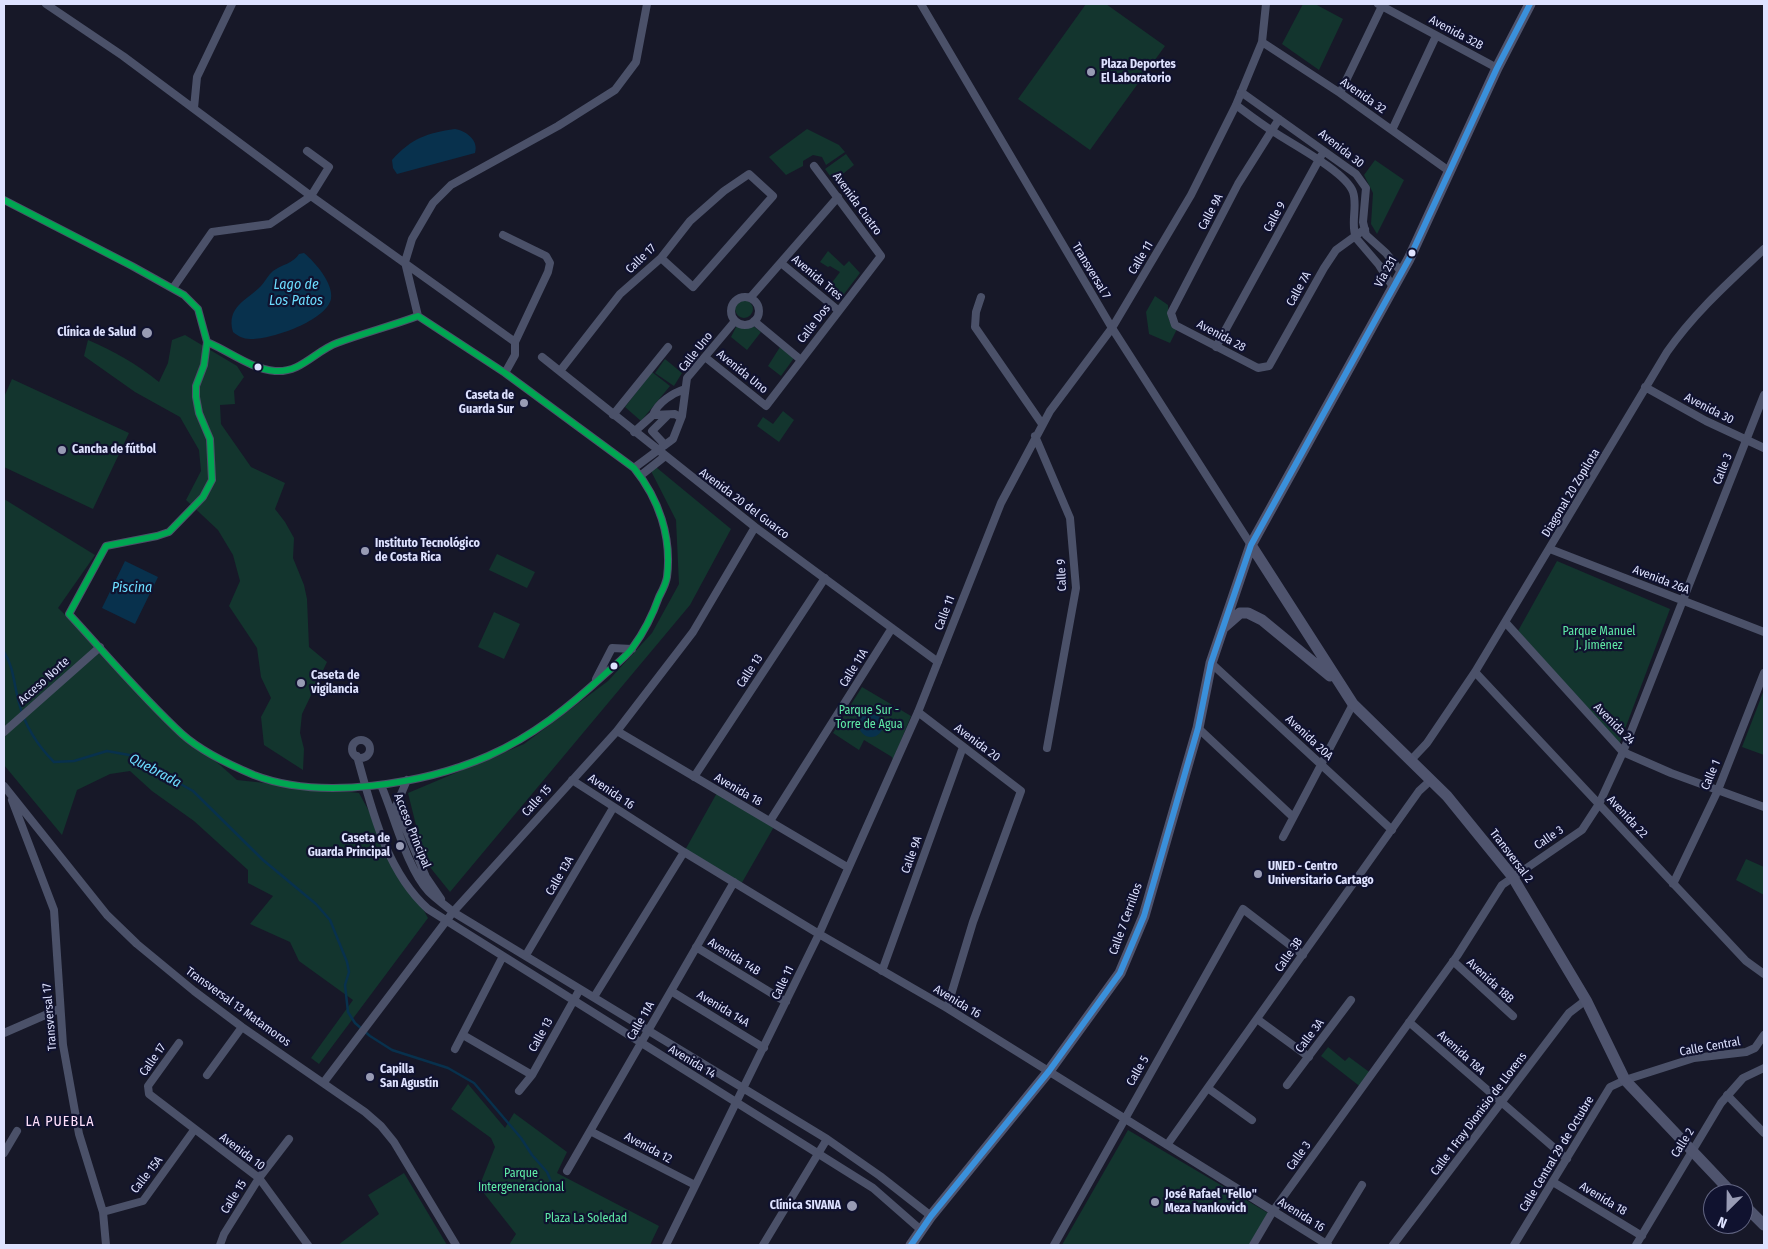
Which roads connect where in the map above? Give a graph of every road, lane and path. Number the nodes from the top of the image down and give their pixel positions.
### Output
1 (46, 4) edge
2 (232, 4) edge
3 (647, 4) edge
4 (921, 4) edge
5 (1266, 4) edge
6 (1530, 4) edge
7 (1380, 5) edge
8 (1436, 36) junction
9 (1262, 42) junction
10 (1497, 68) junction
11 (1241, 92) junction
12 (1340, 93) junction
13 (1236, 105) junction
14 (194, 108) junction
15 (1279, 119) junction
16 (1392, 130) junction
17 (1272, 131) junction
18 (1324, 149) junction
19 (307, 151) dead end
20 (1319, 160) junction
21 (814, 166) dead end
22 (1450, 171) junction
23 (311, 196) junction
24 (838, 197) junction
25 (4, 200) edge
26 (1365, 229) junction
27 (503, 234) dead end
28 (1356, 238) junction
29 (1764, 249) edge
30 (881, 256) joint
31 (661, 258) junction
32 (405, 262) junction
33 (781, 263) junction
34 (1402, 273) junction
35 (172, 288) junction
36 (1394, 288) junction
37 (981, 297) dead end
38 (750, 298) junction
39 (839, 311) junction
40 (418, 316) junction
41 (1172, 319) joint
42 (735, 321) junction
43 (754, 321) junction
44 (1112, 328) junction
45 (207, 342) junction
46 (515, 342) junction
47 (668, 346) dead end
48 (1216, 347) junction
49 (542, 357) dead end
50 (705, 357) junction
51 (801, 360) junction
52 (1263, 368) joint
53 (560, 371) junction
54 (505, 373) junction
55 (1644, 387) junction
56 (685, 389) junction
57 (1764, 395) edge
58 (766, 406) joint
59 (613, 415) junction
60 (653, 415) junction
61 (668, 415) junction
62 (681, 418) junction
63 (1042, 424) junction
64 (634, 432) junction
65 (1035, 436) junction
66 (1746, 440) junction
67 (665, 444) junction
68 (1764, 448) edge
69 (657, 451) junction
70 (664, 457) junction
71 (634, 468) junction
72 (640, 476) junction
73 (755, 527) junction
74 (1251, 545) junction
75 (1550, 549) junction
76 (825, 578) junction
77 (1682, 600) junction
78 (1506, 623) junction
79 (892, 628) junction
80 (1222, 628) junction
81 (1764, 632) edge
82 (100, 647) junction
83 (632, 649) junction
84 (938, 662) junction
85 (1211, 663) junction
86 (1475, 672) junction
87 (1764, 673) edge
88 (1336, 680) junction
89 (592, 686) junction
90 (1353, 704) junction
91 (918, 712) junction
92 (1198, 728) junction
93 (617, 731) junction
94 (4, 732) edge
95 (964, 747) junction
96 (1047, 748) dead end
97 (1622, 752) junction
98 (357, 756) dead end
99 (1411, 760) junction
100 (1321, 764) junction
101 (694, 777) junction
102 (407, 780) junction
103 (572, 780) junction
104 (1431, 780) junction
105 (381, 785) junction
106 (364, 786) junction
107 (1718, 790) junction
108 (5, 791) edge
109 (1599, 804) junction
110 (1764, 807) edge
111 (613, 808) junction
112 (1293, 816) junction
113 (770, 822) junction
114 (1392, 830) junction
115 (1283, 837) dead end
116 (684, 852) junction
117 (847, 867) junction
118 (1512, 876) junction
119 (734, 882) junction
120 (1673, 884) junction
121 (445, 905) junction
122 (453, 912) junction
123 (445, 922) junction
124 (819, 934) junction
125 (696, 947) junction
126 (526, 955) junction
127 (1302, 955) junction
128 (502, 958) junction
129 (1453, 961) junction
130 (882, 971) junction
131 (1764, 974) edge
132 (580, 988) junction
133 (671, 991) junction
134 (594, 997) junction
135 (1351, 1000) dead end
136 (1586, 1000) junction
137 (572, 1001) junction
138 (786, 1002) junction
139 (947, 1008) junction
140 (59, 1009) junction
141 (1513, 1016) dead end
142 (1258, 1019) junction
143 (1409, 1022) junction
144 (242, 1027) junction
145 (648, 1032) junction
146 (4, 1033) edge
147 (463, 1035) junction
148 (1764, 1035) edge
149 (179, 1043) dead end
150 (641, 1043) junction
151 (764, 1048) junction
152 (455, 1049) dead end
153 (1309, 1057) junction
154 (1764, 1068) edge
155 (1048, 1072) junction
156 (532, 1075) junction
157 (207, 1076) dead end
158 (1625, 1080) junction
159 (324, 1082) junction
160 (1287, 1085) dead end
161 (743, 1086) junction
162 (1209, 1088) junction
163 (148, 1090) joint
164 (519, 1091) dead end
165 (1727, 1095) junction
166 (736, 1101) junction
167 (1501, 1103) junction
168 (1124, 1118) junction
169 (1252, 1120) dead end
170 (194, 1130) junction
171 (17, 1131) dead end
172 (590, 1131) junction
173 (1764, 1133) edge
174 (289, 1139) dead end
175 (827, 1139) junction
176 (1167, 1146) junction
177 (1691, 1152) junction
178 (4, 1153) edge
179 (819, 1153) junction
180 (1567, 1160) junction
181 (567, 1171) dead end
182 (259, 1178) junction
183 (1553, 1182) junction
184 (1723, 1184) edge
185 (695, 1185) junction
186 (1362, 1185) dead end
187 (1274, 1211) junction
188 (103, 1212) junction
189 (1753, 1214) edge
190 (931, 1216) junction
191 (1764, 1225) edge
192 (921, 1230) junction
193 (1642, 1236) junction
194 (106, 1245) edge
195 (220, 1245) edge
196 (308, 1245) edge
197 (456, 1245) edge
198 (666, 1245) edge
199 (763, 1245) edge
200 (911, 1245) edge
201 (1054, 1245) edge
202 (1253, 1245) edge
203 (1327, 1245) edge
204 (1393, 1245) edge
205 (1514, 1245) edge
206 (1636, 1245) edge

1 - 14 street
2 - 14 street
3 - 32 street
4 - 44 street, Transversal 7
5 - 9 street, Calle 11
6 - 10 main road, Vía 231
7 - 8 street, Avenida 32B
7 - 12 street
8 - 10 street, Avenida 32B
8 - 16 street
9 - 11 street, Calle 11
9 - 12 street, Avenida 32
10 - 22 main road, Vía 231
11 - 13 street, Calle 11
11 - 15 street, Avenida 30
12 - 16 street, Avenida 32
13 - 17 street, Avenida 30
13 - 44 street, Calle 11
14 - 23 street
15 - 17 street, Calle 9A
15 - 18 street, Avenida 30
16 - 22 street, Avenida 32
17 - 20 street, Avenida 30
17 - 41 street, Calle 9A
18 - 20 street, Calle 9
18 - 26 street, Avenida 30
19 - 23 street
20 - 28 street, Avenida 30
20 - 48 street, Calle 9
21 - 24 street, Avenida Cuatro
22 - 34 main road, Vía 231
23 - 32 street
23 - 35 street
24 - 30 street, Avenida Cuatro
24 - 33 street
25 - 35 street
26 - 28 street, Calle 7A
26 - 34 street
27 - 46 street
28 - 36 street
28 - 52 street, Calle 7A
29 - 55 street, Diagonal 20 Zopilota
30 - 39 street, Calle Dos
31 - 31 street, Calle 17
31 - 53 street, Calle 17
32 - 40 street
32 - 46 street
33 - 38 street
33 - 39 street, Avenida Tres
34 - 36 main road, Vía 231
35 - 45 street
36 - 74 main road, Vía 231
37 - 63 street
38 - 42 street
38 - 43 street
39 - 51 street, Calle Dos
40 - 45 street
40 - 54 street
41 - 48 street, Avenida 28
42 - 43 street
42 - 50 street, Calle Uno
43 - 51 street
44 - 63 street, Calle 11
44 - 74 street, Transversal 7
45 - 82 street
46 - 54 street
47 - 59 street
48 - 52 street, Avenida 28
49 - 53 street, Avenida 20 del Guarco
50 - 56 street, Calle Uno
50 - 58 street, Avenida Uno
51 - 58 street, Calle Dos
53 - 59 street, Avenida 20 del Guarco
54 - 71 street
55 - 66 street, Avenida 30
55 - 75 street, Diagonal 20 Zopilota
56 - 60 street
56 - 62 street, Calle Uno
57 - 66 street, Calle 3
59 - 64 street, Avenida 20 del Guarco
60 - 61 street
60 - 64 street
61 - 62 street
61 - 67 street
62 - 67 street, Calle Uno
63 - 65 street, Calle 11
64 - 69 street, Avenida 20 del Guarco
65 - 84 street, Calle 11
65 - 96 street, Calle 9
66 - 68 street, Avenida 30
66 - 77 street, Calle 3
67 - 69 street, Calle Uno
69 - 70 street, Avenida 20 del Guarco
69 - 71 street, Calle Uno
70 - 72 street
70 - 73 street, Avenida 20 del Guarco
71 - 72 street
72 - 83 street
73 - 76 street, Avenida 20 del Guarco
73 - 93 street, Calle 15
74 - 80 main road, Calle 7 Cerrillos
74 - 88 main road, Transversal 2
75 - 77 street, Avenida 26A
75 - 78 street, Diagonal 20 Zopilota
76 - 79 street, Avenida 20 del Guarco
76 - 101 street, Calle 13
77 - 81 street, Avenida 26A
77 - 97 street, Calle 3
78 - 86 street, Diagonal 20 Zopilota
78 - 97 street, Avenida 24
79 - 84 street, Avenida 20 del Guarco
79 - 113 street, Calle 11A
80 - 85 main road, Calle 7 Cerrillos
80 - 88 main road
82 - 94 street, Acceso Norte
82 - 106 street
83 - 89 street
83 - 89 street
84 - 91 street, Calle 11
85 - 92 main road, Calle 7 Cerrillos
85 - 100 street, Avenida 20A
86 - 99 street, Diagonal 20 Zopilota
86 - 109 street, Avenida 22
87 - 107 street, Calle 1
88 - 90 main road, Transversal 2
89 - 102 street
90 - 99 main road, Transversal 2
90 - 100 street
91 - 95 street, Avenida 20
91 - 117 street, Calle 11
92 - 112 street
92 - 155 main road, Calle 7 Cerrillos
93 - 101 street, Avenida 18
93 - 103 street, Calle 15
95 - 130 street, Calle 9A
95 - 139 street, Avenida 20
97 - 107 street, Avenida 24
97 - 109 street, Calle 3
98 - 106 street
99 - 104 main road, Transversal 2
100 - 112 street
100 - 114 street, Avenida 20A
101 - 113 street, Avenida 18
102 - 105 street
102 - 121 street, Acceso Principal
103 - 111 street, Avenida 16
103 - 122 street, Calle 15
104 - 114 street, Calle 3B
104 - 118 main road, Transversal 2
105 - 106 street
105 - 121 street, Acceso Principal
106 - 123 street
107 - 110 street, Avenida 24
107 - 120 street, Calle 1
108 - 140 street, Transversal 17
108 - 144 street, Transversal 13 Matamoros
109 - 118 street, Calle 3
109 - 120 street, Avenida 22
111 - 116 street, Avenida 16
111 - 126 street, Calle 13A
112 - 115 street
113 - 117 street, Avenida 18
114 - 127 street, Calle 3B
116 - 119 street, Avenida 16
116 - 134 street
117 - 124 street, Calle 11
118 - 129 street, Calle 3
118 - 136 main road, Transversal 2
119 - 124 street, Avenida 16
119 - 125 street, Calle 11A
120 - 131 street, Avenida 22
121 - 122 street, Acceso Principal
122 - 123 street, Calle 15
122 - 126 street, Avenida 14
123 - 128 street, Avenida 14
123 - 159 street, Calle 15
124 - 130 street, Avenida 16
124 - 138 street, Calle 11
125 - 133 street, Calle 11A
125 - 138 street, Avenida 14B
126 - 132 street, Avenida 14
127 - 142 street, Calle 3B
127 - 168 street, Calle 5
128 - 137 street, Avenida 14
128 - 147 street
129 - 141 street, Avenida 18B
129 - 143 street, Calle 3
130 - 139 street, Avenida 16
132 - 134 street, Avenida 14
132 - 137 street, Calle 13
133 - 145 street, Calle 11A
133 - 151 street, Avenida 14A
134 - 145 street, Avenida 14
135 - 153 street, Calle 3A
136 - 158 main road, Transversal 2
136 - 167 street, Calle 1 Fray Dionisio de Llorens
137 - 150 street, Avenida 14
137 - 156 street, Calle 13
138 - 151 street, Calle 11
139 - 155 street, Avenida 16
140 - 146 street
140 - 188 street, Transversal 17
142 - 153 street
142 - 162 street, Calle 3B
143 - 167 street, Avenida 18A
143 - 187 street, Calle 3
144 - 157 street
144 - 159 street, Transversal 13 Matamoros
145 - 150 street, Calle 11A
145 - 161 street, Avenida 14
147 - 152 street
147 - 156 street
148 - 158 street, Calle Central
149 - 163 street, Calle 17
150 - 166 street, Avenida 14
150 - 172 street, Calle 11A
151 - 161 street, Calle 11
153 - 160 street, Calle 3A
154 - 165 street, Calle 2
155 - 168 street, Avenida 16
155 - 190 main road, Calle 7 Cerrillos
156 - 164 street, Calle 13
158 - 177 main road, Transversal 2
158 - 180 street, Calle Central 29 de Octubre
159 - 197 street, Transversal 13 Matamoros
161 - 166 street, Calle 11
161 - 175 street, Avenida 14
162 - 169 street
162 - 176 street, Calle 3B
163 - 170 street, Avenida 10
165 - 173 street
165 - 177 street, Calle 2
166 - 179 street, Avenida 14
166 - 185 street, Calle 11
167 - 180 street, Avenida 18A
167 - 204 street, Calle 1 Fray Dionisio de Llorens
168 - 176 street, Avenida 16
168 - 201 street, Calle 5
170 - 182 street, Avenida 10
170 - 188 street, Calle 15A
171 - 178 street
172 - 181 street, Calle 11A
172 - 185 street, Avenida 12
174 - 182 street, Calle 15
175 - 179 street
175 - 190 street, Avenida 14
176 - 187 street, Avenida 16
177 - 184 main road, Transversal 2
177 - 193 street, Calle 2
179 - 192 street, Avenida 14
179 - 199 street
180 - 183 street, Calle Central 29 de Octubre
182 - 195 street, Calle 15
182 - 196 street, Avenida 10
183 - 193 street, Avenida 18
183 - 205 street, Calle Central 29 de Octubre
185 - 198 street, Calle 11
186 - 203 street
187 - 202 street, Calle 3
187 - 203 street, Avenida 16
188 - 194 street, Transversal 17
189 - 191 main road
190 - 192 main road, Calle 7 Cerrillos
192 - 200 main road, Calle 7 Cerrillos
193 - 206 street, Calle 2

